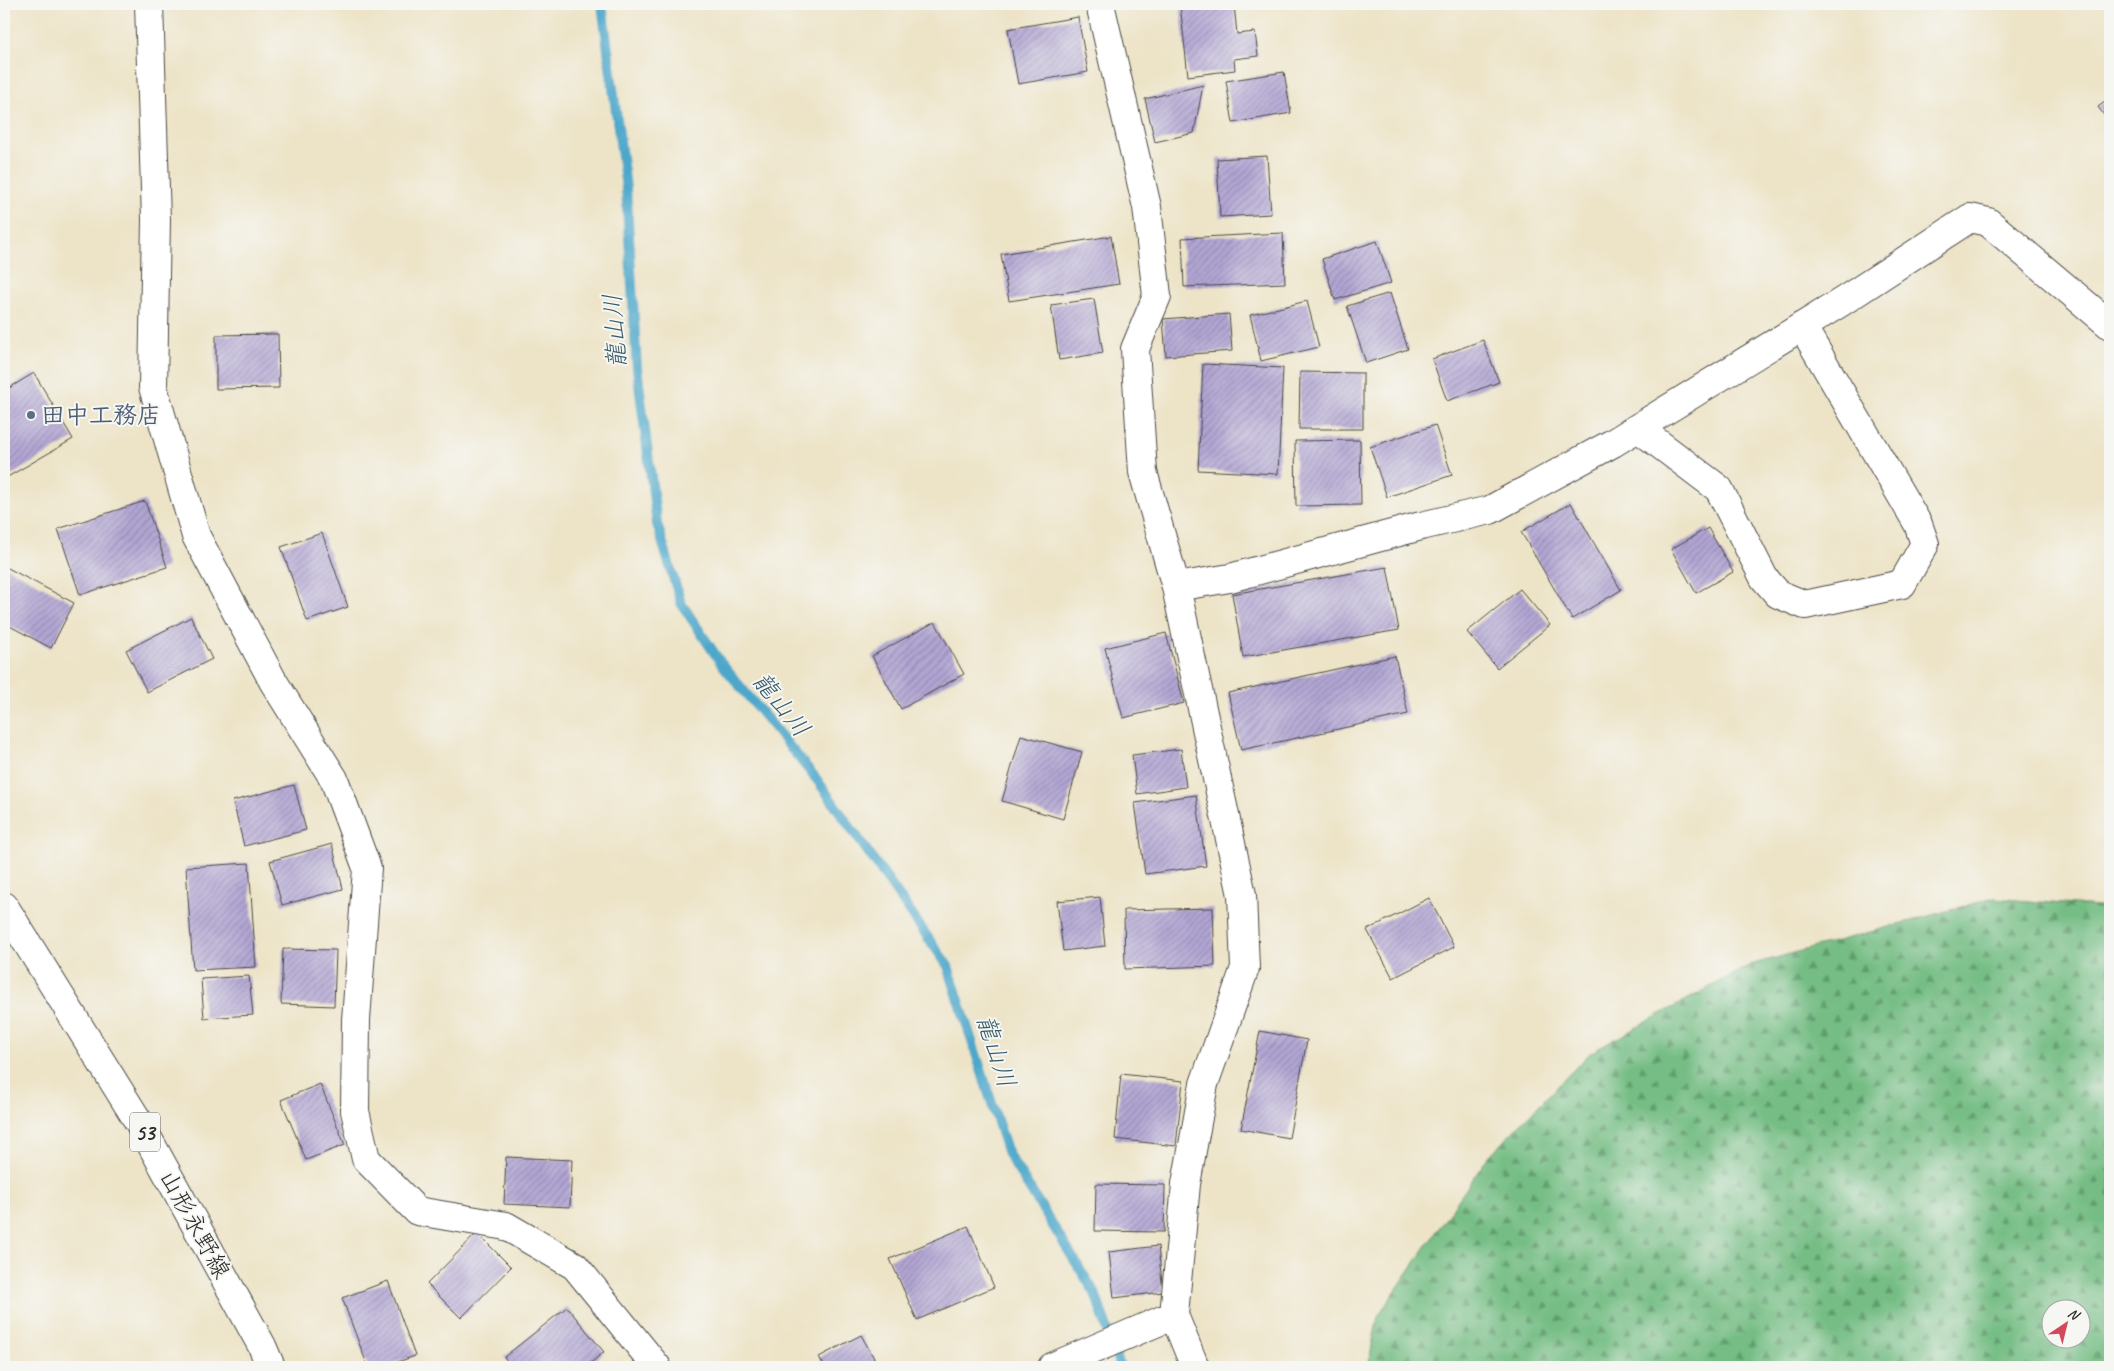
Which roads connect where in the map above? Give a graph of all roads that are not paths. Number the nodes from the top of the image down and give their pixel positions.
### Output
1 (149, 4) edge
2 (1100, 4) edge
3 (2110, 324) edge
4 (1802, 326) junction
5 (1638, 428) junction
6 (1176, 587) junction
7 (4, 906) edge
8 (1174, 1315) junction
9 (272, 1367) edge
10 (657, 1367) edge
11 (1052, 1367) edge
12 (1195, 1367) edge

1 - 10 main road
2 - 6 main road
3 - 4 main road
4 - 5 main road
4 - 5 main road
5 - 6 main road
6 - 8 main road
7 - 9 main road, 山形永野線 / 53
8 - 11 main road
8 - 12 main road

